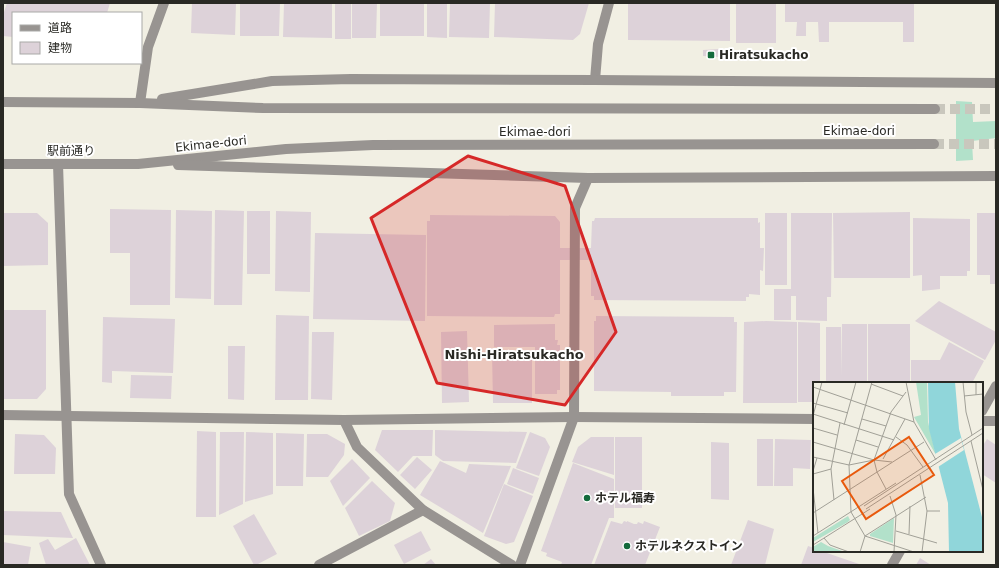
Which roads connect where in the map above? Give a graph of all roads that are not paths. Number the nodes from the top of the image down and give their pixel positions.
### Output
1 (164, 3) edge
2 (609, 3) edge
3 (595, 80) junction
4 (996, 83) edge
5 (3, 102) edge
6 (140, 103) junction
7 (935, 109) tunnel mouth
8 (934, 144) tunnel mouth
9 (3, 164) edge
10 (58, 164) junction
11 (138, 164) junction
12 (996, 176) edge
13 (588, 178) junction
14 (996, 386) edge
15 (983, 409) edge
16 (3, 415) edge
17 (66, 416) junction
18 (574, 417) junction
19 (813, 419) edge
20 (344, 420) junction
21 (983, 421) edge
22 (996, 421) edge
23 (423, 510) junction
24 (899, 552) edge
25 (101, 565) edge
26 (319, 565) edge
27 (512, 565) edge
28 (520, 565) edge
29 (892, 565) edge

1 - 6 street
2 - 3 street
3 - 4 street
3 - 6 street
5 - 6 street
6 - 7 street
8 - 11 street, Ekimae-dori
9 - 10 street, 駅前通り
10 - 11 street, 駅前通り
10 - 17 street
11 - 13 street
12 - 13 street
13 - 18 street
14 - 15 street
16 - 17 street
17 - 20 street
17 - 25 street
18 - 19 street
18 - 20 street
18 - 28 street
20 - 23 street
21 - 22 street
23 - 26 street
23 - 27 street
24 - 29 street

